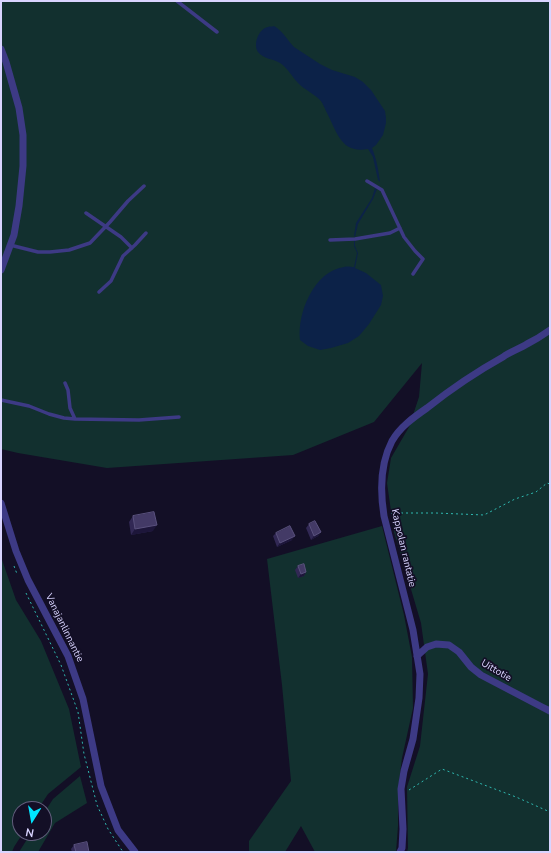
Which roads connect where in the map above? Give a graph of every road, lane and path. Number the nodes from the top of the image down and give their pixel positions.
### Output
1 (177, 1) edge
2 (217, 32) dead end
3 (1, 49) edge
4 (367, 181) dead end
5 (144, 186) dead end
6 (86, 213) dead end
7 (106, 226) junction
8 (400, 228) junction
9 (146, 232) dead end
10 (330, 240) dead end
11 (10, 245) junction
12 (132, 248) junction
13 (1, 270) edge
14 (413, 274) dead end
15 (99, 292) dead end
16 (550, 330) edge
17 (66, 383) dead end
18 (1, 400) edge
19 (179, 418) dead end
20 (75, 419) junction
21 (550, 484) edge
22 (1, 503) edge
23 (384, 513) junction
24 (13, 564) dead end
25 (19, 577) dead end
26 (25, 590) dead end
27 (417, 656) junction
28 (550, 711) edge
29 (402, 795) junction
30 (550, 812) edge
31 (123, 852) edge
32 (135, 852) edge
33 (400, 852) edge

1 - 2 lane
3 - 11 street
4 - 8 lane
5 - 7 lane
6 - 7 lane
7 - 11 lane
7 - 12 lane
8 - 10 lane
8 - 14 lane
9 - 12 lane
11 - 13 street
12 - 15 lane
16 - 23 street, Kappolan rantatie
17 - 20 lane
18 - 20 lane
19 - 20 lane
21 - 23 path
22 - 32 street, Vanajanlinnantie
23 - 27 street, Kappolan rantatie
24 - 25 path
26 - 31 path
27 - 28 street, Uittotie
27 - 29 street, Kappolan rantatie
29 - 30 path
29 - 33 street, Kappolan rantatie

